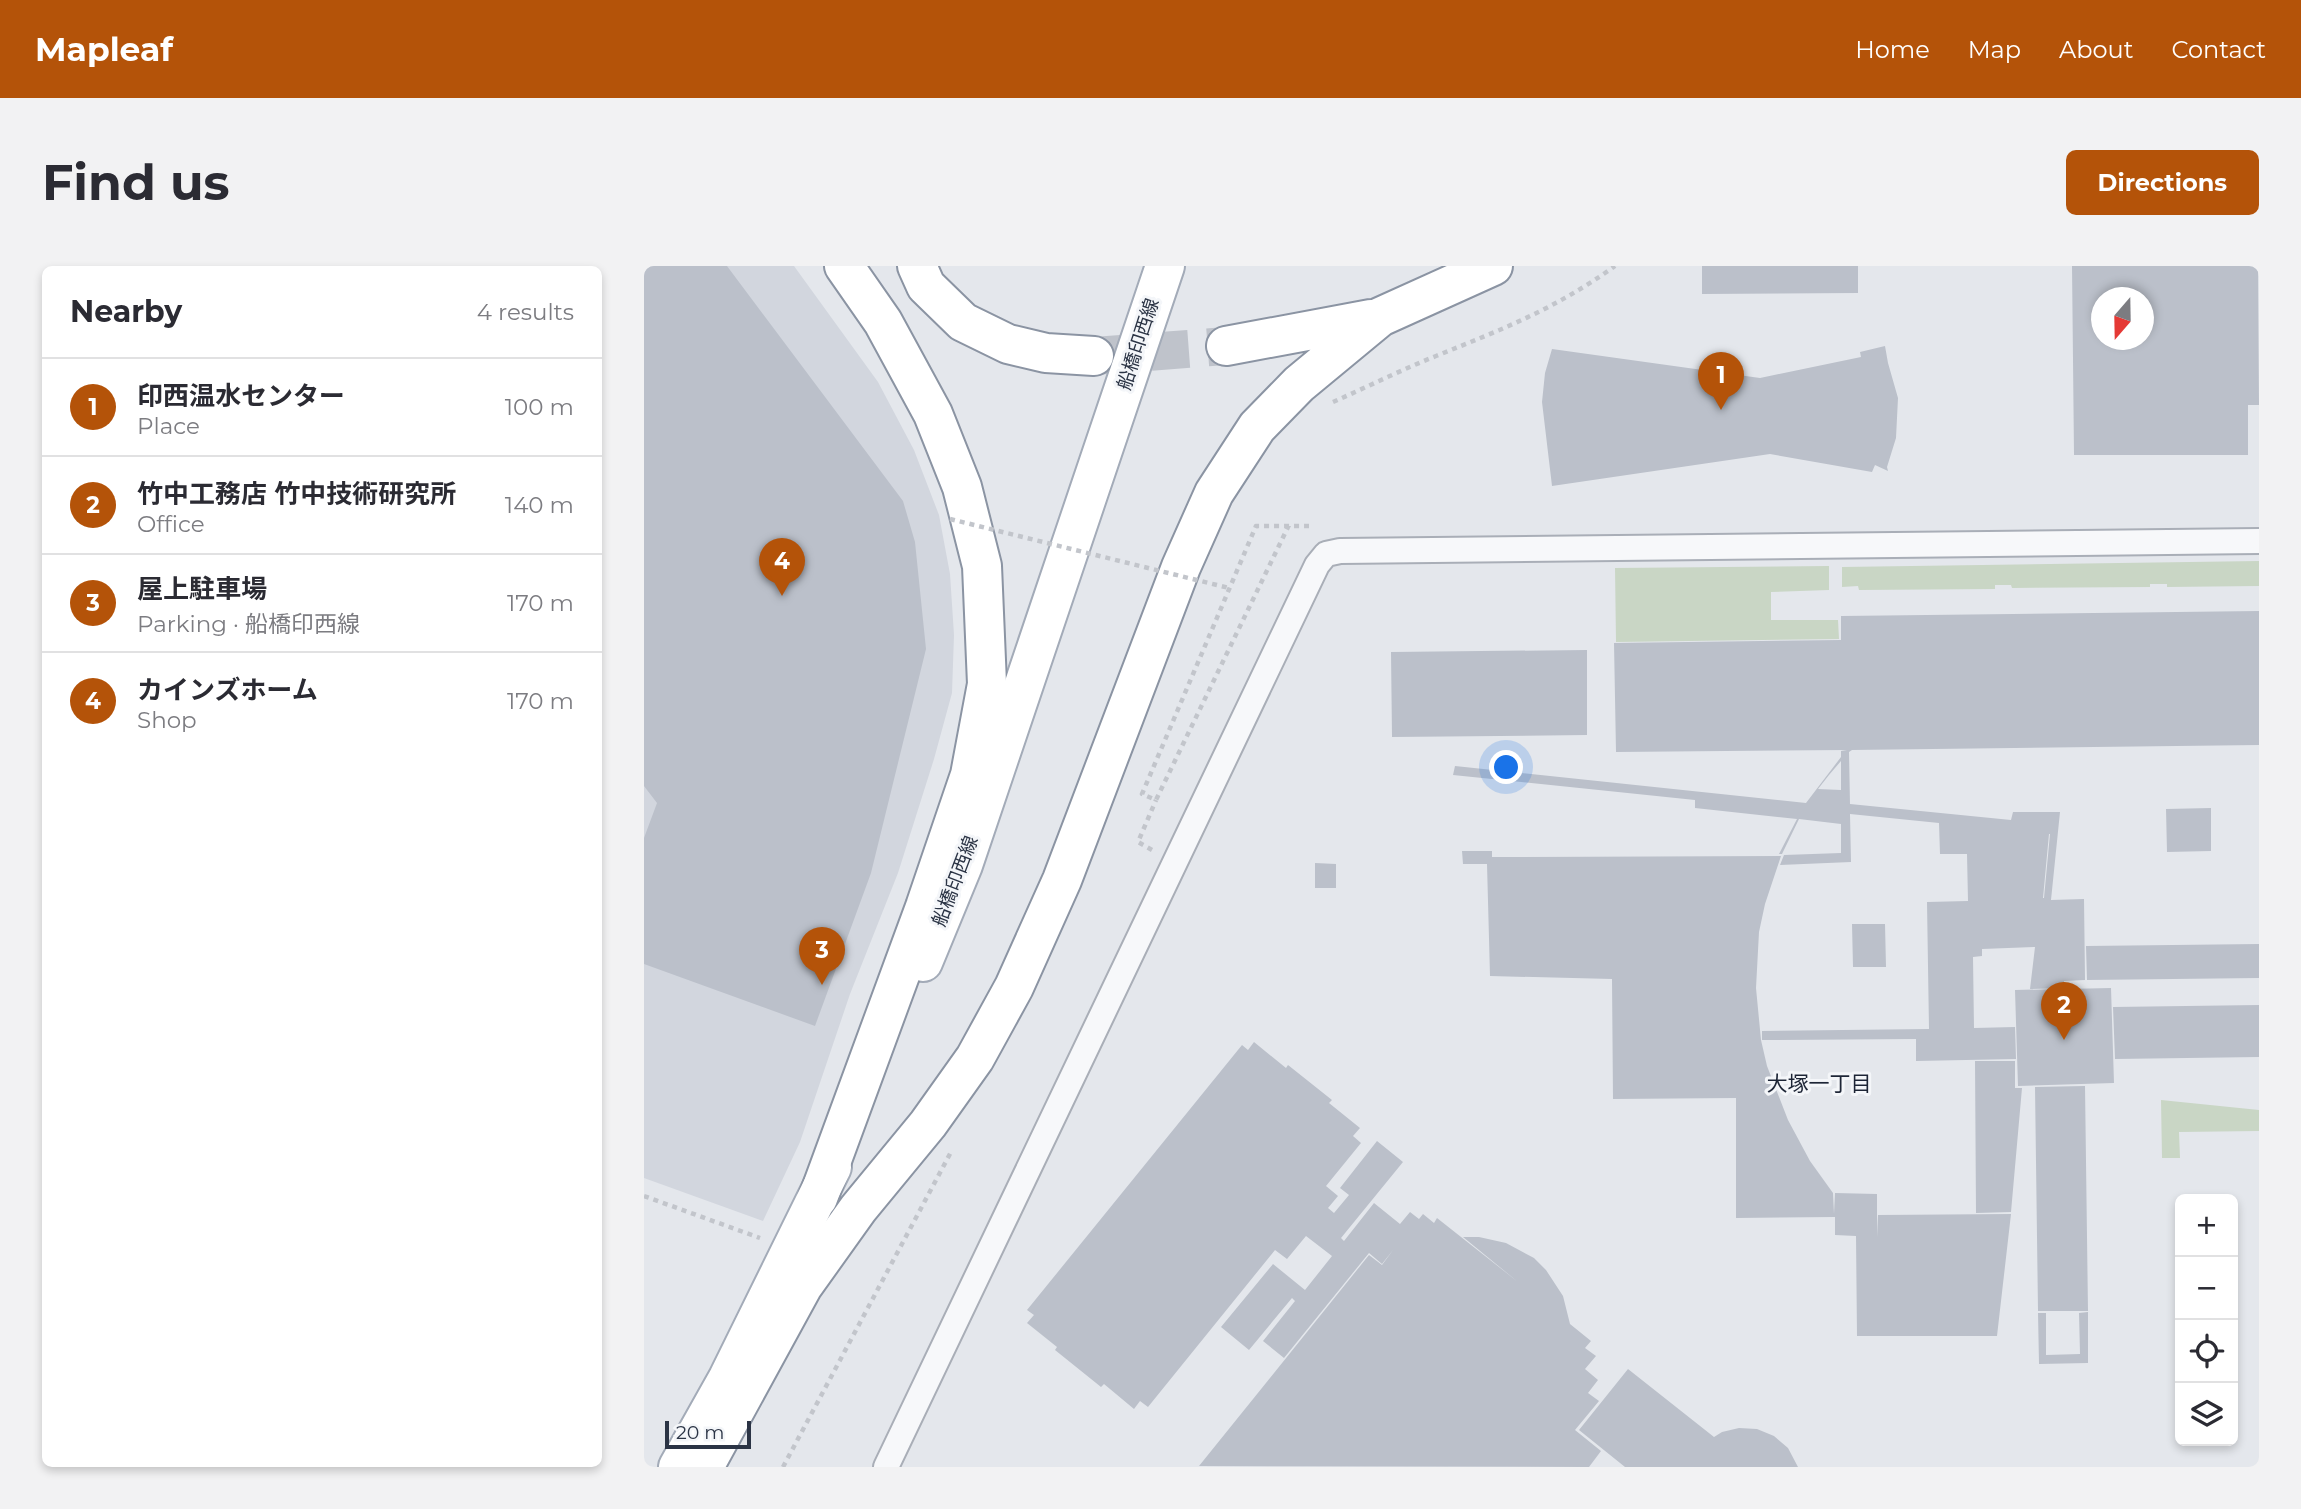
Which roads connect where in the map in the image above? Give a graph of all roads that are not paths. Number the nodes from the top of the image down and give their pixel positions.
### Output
1 (844, 266) edge
2 (917, 266) edge
3 (1164, 266) edge
4 (1493, 266) edge
5 (1380, 317) junction
6 (1226, 346) tunnel mouth
7 (1094, 356) tunnel mouth
8 (2259, 541) edge
9 (818, 1198) junction
10 (678, 1467) edge
11 (704, 1467) edge
12 (886, 1467) edge

1 - 9 main road
2 - 7 main road
3 - 9 main road, 船橋印西線
4 - 5 main road
5 - 6 main road
5 - 11 main road
8 - 12 street
9 - 10 main road, 船橋印西線

